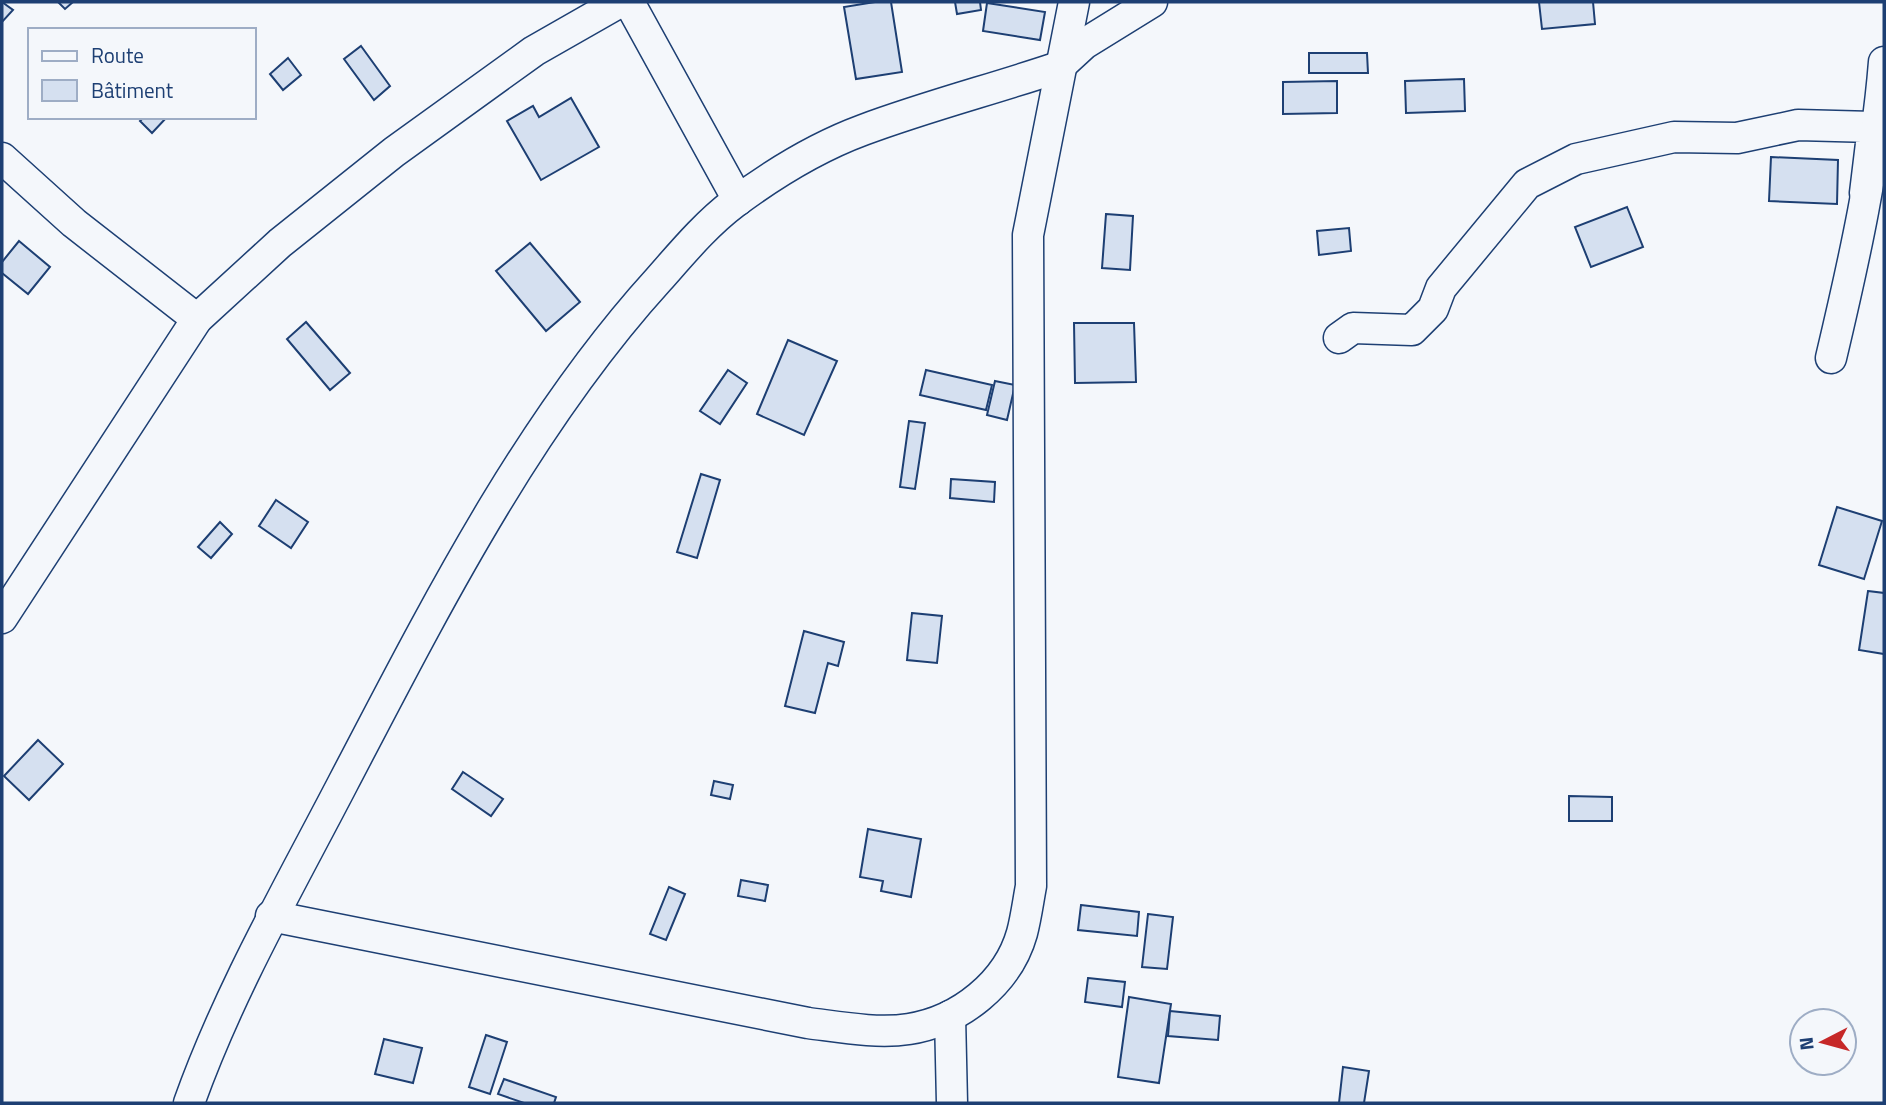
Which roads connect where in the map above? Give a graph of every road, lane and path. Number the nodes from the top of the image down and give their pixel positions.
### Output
1 (620, 2) edge
2 (629, 2) edge
3 (1074, 2) edge
4 (1152, 2) edge
5 (1884, 62) edge
6 (1059, 67) junction
7 (2, 158) edge
8 (1865, 192) junction
9 (738, 200) junction
10 (1872, 231) edge
11 (197, 319) junction
12 (1339, 338) dead end
13 (1831, 358) dead end
14 (2, 618) edge
15 (271, 916) junction
16 (950, 1016) junction
17 (189, 1103) edge
18 (952, 1103) edge

1 - 11 street
2 - 9 street
3 - 6 street
4 - 6 street
5 - 8 street
6 - 9 street
6 - 16 street
7 - 11 street
8 - 10 street
8 - 12 street
9 - 15 street
10 - 13 street
11 - 14 street
15 - 16 street
15 - 17 street
16 - 18 street

